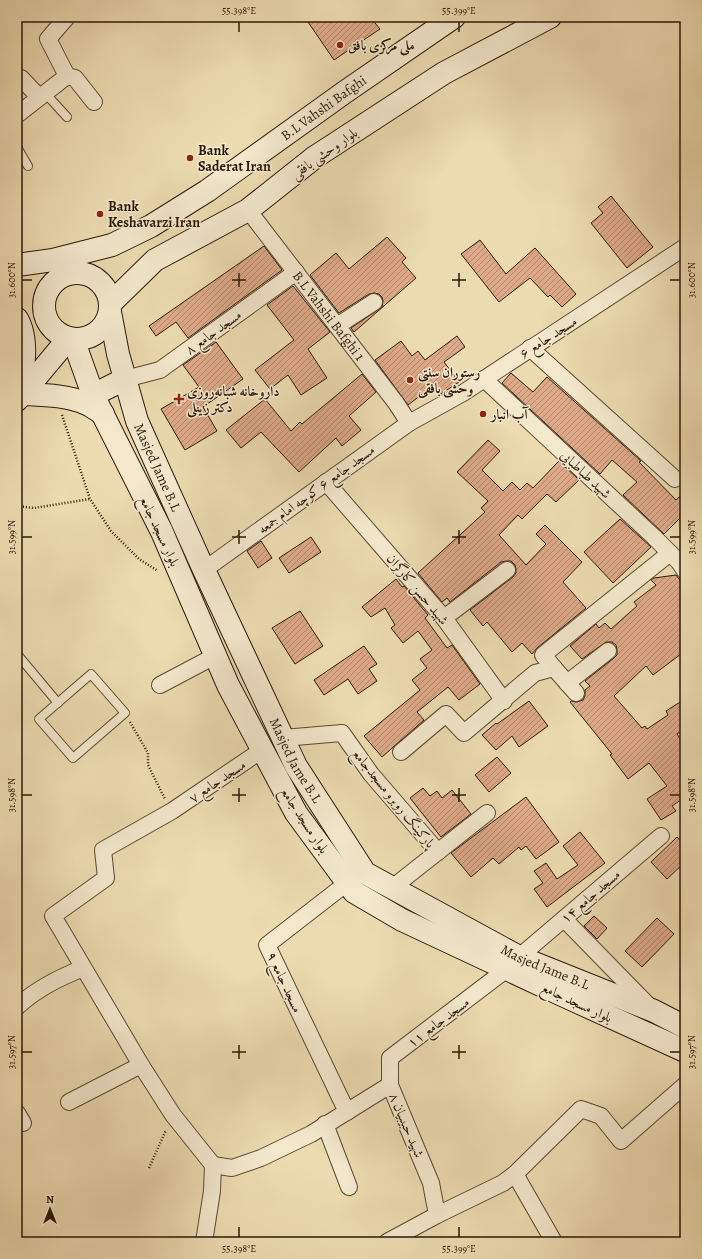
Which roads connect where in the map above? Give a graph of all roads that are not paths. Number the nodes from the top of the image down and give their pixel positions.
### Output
1 (67, 17) edge
2 (454, 17) edge
3 (550, 17) edge
4 (67, 76) junction
5 (21, 78) dead end
6 (42, 95) junction
7 (94, 102) dead end
8 (17, 115) edge
9 (67, 117) dead end
10 (17, 147) edge
11 (28, 166) dead end
12 (248, 210) junction
13 (112, 245) junction
14 (685, 247) edge
15 (17, 265) edge
16 (296, 272) junction
17 (69, 274) junction
18 (374, 302) dead end
19 (110, 308) junction
20 (17, 319) edge
21 (337, 326) junction
22 (71, 338) junction
23 (530, 348) junction
24 (125, 379) junction
25 (484, 379) junction
26 (19, 395) edge
27 (98, 405) junction
28 (409, 423) junction
29 (675, 479) dead end
30 (326, 482) junction
31 (670, 553) junction
32 (204, 570) junction
33 (507, 570) dead end
34 (685, 571) edge
35 (444, 618) junction
36 (608, 650) dead end
37 (17, 654) edge
38 (215, 656) junction
39 (554, 668) junction
40 (160, 684) dead end
41 (504, 701) junction
42 (58, 703) junction
43 (283, 738) junction
44 (262, 750) junction
45 (401, 752) dead end
46 (487, 813) dead end
47 (661, 836) dead end
48 (438, 852) junction
49 (347, 883) junction
50 (392, 888) junction
51 (564, 919) junction
52 (513, 963) junction
53 (83, 968) junction
54 (17, 1007) edge
55 (654, 1011) junction
56 (685, 1027) edge
57 (685, 1051) edge
58 (141, 1065) junction
59 (390, 1085) junction
60 (685, 1085) edge
61 (69, 1102) dead end
62 (347, 1112) junction
63 (325, 1124) junction
64 (213, 1165) junction
65 (514, 1174) junction
66 (349, 1187) dead end
67 (437, 1214) junction
68 (204, 1242) edge
69 (387, 1242) edge
70 (554, 1242) edge

1 - 4 street
2 - 13 main road, B.L Vahshi Bafghi
3 - 12 main road, بلوار وحشی بافقی
4 - 6 street
4 - 7 street
5 - 6 street
6 - 8 street
6 - 9 lane
10 - 11 lane
12 - 16 street, B.L Vahshi Bafghi 1
12 - 19 main road, بلوار وحشی بافقی
13 - 15 main road, B.L Vahshi Bafghi
13 - 17 main road
14 - 23 street, مسجد جامع ۶
15 - 17 main road, B.L Vahshi Bafghi
16 - 21 street, B.L Vahshi Bafghi 1
16 - 24 street, مسجد جامع ۸
17 - 19 main road
17 - 22 main road
18 - 21 street
19 - 22 main road
19 - 24 main road, Masjed Jame B.L
20 - 26 main road
21 - 28 street, B.L Vahshi Bafghi 1
22 - 26 main road
22 - 27 main road, بلوار مسجد جامع
23 - 25 street, مسجد جامع ۶
23 - 29 street
24 - 27 main road
24 - 32 main road, Masjed Jame B.L
25 - 28 street, مسجد جامع ۶
25 - 31 street, شهید طباطبایی
26 - 27 main road
27 - 38 main road, بلوار مسجد جامع
28 - 30 street, مسجد جامع ۶ کوچه امام جمعه
30 - 32 street, مسجد جامع ۶ کوچه امام جمعه
30 - 35 street, شهید حسن کارگران
31 - 34 street, شهید طباطبایی
31 - 39 street
32 - 43 main road, Masjed Jame B.L
33 - 35 street
35 - 41 street, شهید حسن کارگران
36 - 39 street
37 - 42 lane
38 - 40 street
38 - 44 main road, بلوار مسجد جامع
39 - 41 street
41 - 45 street
42 - 42 lane
43 - 48 street, پارکینگ روبرو مسجدجامع
43 - 50 main road, Masjed Jame B.L
44 - 49 main road, بلوار مسجد جامع
44 - 53 street, مسجد جامع ۷
46 - 48 street
47 - 51 street, مسجد جامع ۱۴
48 - 50 street
49 - 52 main road, بلوار مسجد جامع
49 - 62 street, مسجد جامع ۹
50 - 52 main road, Masjed Jame B.L
51 - 52 street, مسجد جامع ۱۴
51 - 55 street
52 - 55 main road, Masjed Jame B.L
52 - 57 main road, بلوار مسجد جامع
52 - 59 street, مسجد جامع ۱۱
53 - 54 street
53 - 58 street
55 - 56 main road, Masjed Jame B.L
58 - 61 street
58 - 64 street
59 - 62 street, شهید حبیبیان ۸
59 - 67 street, شهید حبیبیان ۸
60 - 65 street
62 - 63 street, شهید حبیبیان ۸
63 - 64 street, شهید حبیبیان ۸
63 - 66 street
64 - 68 street
65 - 67 street
65 - 70 street
67 - 69 street

